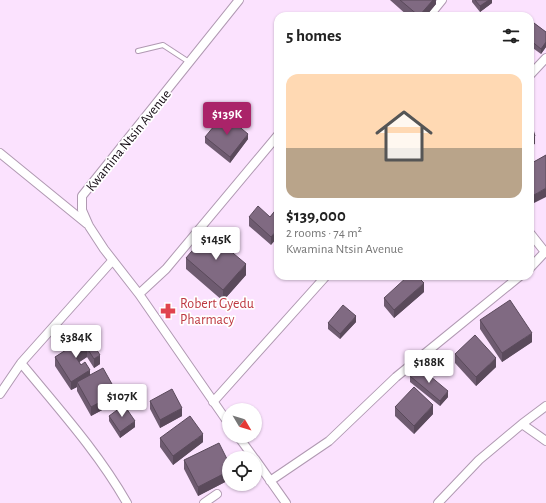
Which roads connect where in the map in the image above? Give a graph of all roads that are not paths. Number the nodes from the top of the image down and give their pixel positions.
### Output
1 (239, 0) edge
2 (442, 0) edge
3 (432, 12) edge
4 (138, 52) dead end
5 (546, 58) edge
6 (190, 62) junction
7 (534, 72) edge
8 (274, 140) edge
9 (0, 153) edge
10 (89, 226) junction
11 (534, 238) edge
12 (546, 253) edge
13 (112, 261) junction
14 (534, 264) edge
15 (322, 280) edge
16 (515, 280) edge
17 (139, 294) junction
18 (21, 363) junction
19 (0, 394) edge
20 (213, 402) junction
21 (546, 406) edge
22 (222, 414) edge
23 (522, 424) junction
24 (546, 441) edge
25 (262, 470) edge
26 (270, 482) junction
27 (217, 494) dead end
28 (440, 502) edge
29 (127, 503) edge
30 (204, 503) edge
31 (286, 503) edge

1 - 6 street, Kwamina Ntsin Avenue
2 - 3 street
4 - 6 lane
5 - 7 street
6 - 10 street, Kwamina Ntsin Avenue
8 - 17 street
9 - 10 street
10 - 13 street, Kwamina Ntsin Avenue
11 - 12 street
12 - 14 street
13 - 17 street, Kwamina Ntsin Avenue
13 - 18 street
15 - 20 street
16 - 26 street
17 - 20 street, Kwamina Ntsin Avenue
18 - 19 street
18 - 29 street
20 - 22 street, Kwamina Ntsin Avenue
21 - 23 street
23 - 24 street
23 - 28 street
25 - 26 street
26 - 31 street
27 - 30 street

